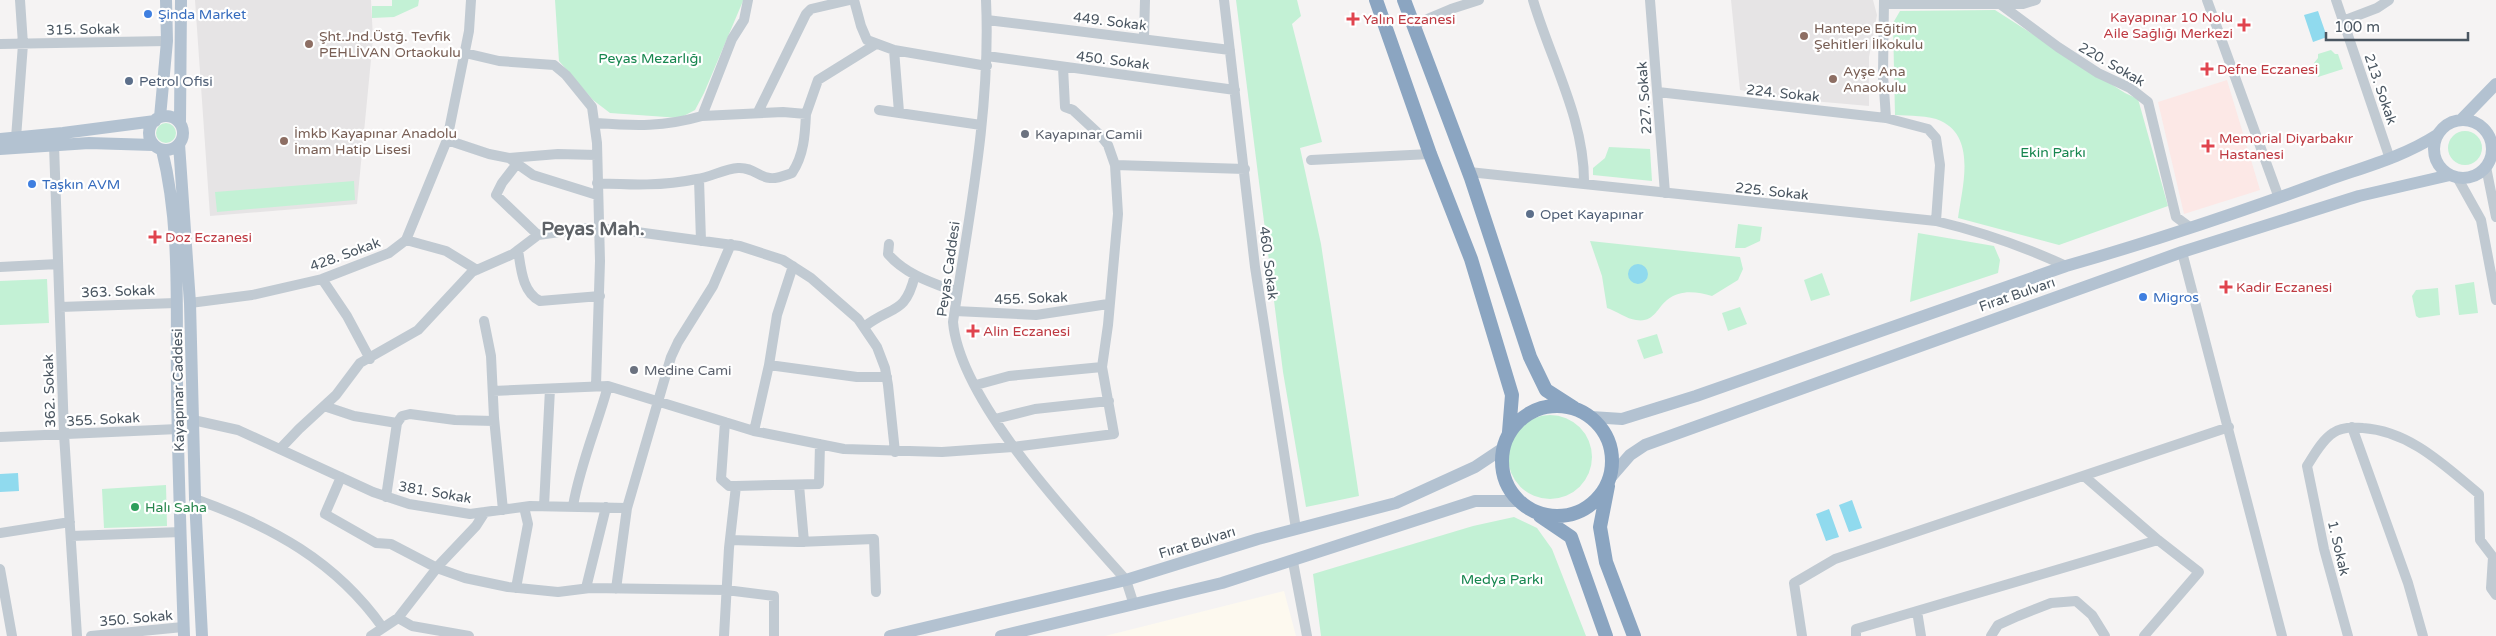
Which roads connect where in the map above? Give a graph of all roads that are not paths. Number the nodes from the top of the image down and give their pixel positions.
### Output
1 (20, 0) edge
2 (166, 0) edge
3 (181, 0) edge
4 (471, 0) edge
5 (748, 0) edge
6 (850, 0) edge
7 (854, 0) edge
8 (986, 0) edge
9 (1145, 0) edge
10 (1224, 0) edge
11 (1376, 0) edge
12 (1404, 0) edge
13 (1479, 0) edge
14 (1533, 0) edge
15 (1650, 0) edge
16 (2036, 0) edge
17 (2208, 0) edge
18 (2336, 0) edge
19 (2389, 0) edge
20 (1884, 2) edge
21 (2000, 4) junction
22 (987, 20) junction
23 (2343, 21) junction
24 (1413, 25) junction
25 (1144, 38) junction
26 (167, 41) junction
27 (0, 44) edge
28 (22, 44) junction
29 (876, 44) junction
30 (894, 50) junction
31 (1230, 50) junction
32 (465, 53) junction
33 (987, 61) junction
34 (1063, 67) junction
35 (2496, 84) edge
36 (1235, 90) junction
37 (1658, 92) junction
38 (880, 110) dead end
39 (758, 112) junction
40 (899, 112) junction
41 (806, 114) junction
42 (702, 116) junction
43 (1886, 118) junction
44 (157, 119) junction
45 (2461, 120) junction
46 (180, 123) junction
47 (596, 123) junction
48 (981, 125) junction
49 (2437, 135) junction
50 (16, 138) junction
51 (0, 139) edge
52 (447, 140) junction
53 (179, 144) junction
54 (54, 145) junction
55 (158, 147) junction
56 (2494, 147) edge
57 (0, 149) edge
58 (1430, 154) junction
59 (597, 155) junction
60 (2390, 159) junction
61 (1311, 160) dead end
62 (513, 161) junction
63 (1115, 165) junction
64 (2486, 167) junction
65 (1245, 169) junction
66 (1469, 172) junction
67 (2454, 176) junction
68 (699, 179) junction
69 (597, 183) junction
70 (1584, 184) junction
71 (1665, 193) junction
72 (597, 195) junction
73 (2278, 198) junction
74 (2496, 217) edge
75 (1936, 222) junction
76 (598, 228) junction
77 (2191, 228) junction
78 (538, 235) junction
79 (406, 240) junction
80 (702, 241) junction
81 (731, 244) junction
82 (889, 244) dead end
83 (518, 250) junction
84 (2182, 252) junction
85 (58, 264) junction
86 (793, 266) junction
87 (2066, 266) junction
88 (0, 267) edge
89 (477, 270) junction
90 (915, 275) junction
91 (322, 279) junction
92 (957, 292) junction
93 (600, 296) junction
94 (2496, 300) edge
95 (176, 302) junction
96 (190, 302) junction
97 (1108, 304) junction
98 (60, 307) junction
99 (955, 310) junction
100 (484, 321) dead end
101 (864, 327) junction
102 (370, 358) junction
103 (769, 365) junction
104 (1102, 367) junction
105 (887, 377) junction
106 (976, 385) junction
107 (596, 386) junction
108 (608, 386) junction
109 (550, 389) junction
110 (493, 391) junction
111 (1109, 400) junction
112 (658, 401) junction
113 (324, 406) junction
114 (1574, 408) junction
115 (1591, 417) junction
116 (995, 418) junction
117 (193, 420) junction
118 (494, 421) junction
119 (725, 422) junction
120 (397, 423) junction
121 (2229, 427) junction
122 (2352, 427) junction
123 (178, 429) junction
124 (754, 431) junction
125 (1509, 432) junction
126 (64, 434) junction
127 (0, 438) edge
128 (820, 444) junction
129 (1013, 447) junction
130 (280, 449) junction
131 (1502, 449) junction
132 (894, 452) junction
133 (2084, 476) junction
134 (341, 477) junction
135 (1610, 478) junction
136 (799, 485) junction
137 (736, 486) junction
138 (386, 497) junction
139 (195, 499) junction
140 (1518, 501) junction
141 (544, 506) junction
142 (573, 506) junction
143 (524, 507) junction
144 (606, 507) junction
145 (627, 508) junction
146 (503, 510) junction
147 (1533, 511) junction
148 (485, 512) junction
149 (70, 522) junction
150 (1296, 529) junction
151 (180, 532) junction
152 (0, 533) edge
153 (71, 536) junction
154 (730, 540) junction
155 (2158, 540) junction
156 (804, 542) junction
157 (1293, 562) junction
158 (0, 568) edge
159 (436, 568) junction
160 (1126, 580) junction
161 (516, 588) junction
162 (586, 588) junction
163 (616, 589) junction
164 (726, 590) junction
165 (876, 592) dead end
166 (2496, 595) edge
167 (1134, 605) junction
168 (1917, 611) junction
169 (398, 618) junction
170 (383, 628) junction
171 (184, 632) edge
172 (12, 636) edge
173 (77, 636) edge
174 (90, 636) edge
175 (202, 636) edge
176 (371, 636) edge
177 (469, 636) edge
178 (724, 636) edge
179 (774, 636) edge
180 (890, 636) edge
181 (1001, 636) edge
182 (1307, 636) edge
183 (1606, 636) edge
184 (1634, 636) edge
185 (1802, 636) edge
186 (1856, 636) edge
187 (1921, 636) edge
188 (1991, 636) edge
189 (2104, 636) edge
190 (2144, 636) edge
191 (2282, 636) edge
192 (2348, 636) edge
193 (2423, 636) edge

1 - 28 street
2 - 26 main road
3 - 46 main road
4 - 32 street
5 - 42 street
6 - 39 street
7 - 29 street
8 - 22 street, Peyas Caddesi
9 - 25 street
10 - 31 street, 460. Sokak
11 - 58 highway
12 - 24 highway
13 - 24 street
14 - 70 street
15 - 37 street, 227. Sokak
16 - 21 street
17 - 73 street
18 - 23 street, 213. Sokak
19 - 23 street
20 - 21 street
20 - 43 street
21 - 77 street, 220. Sokak
22 - 25 street, 449. Sokak
22 - 33 street, Peyas Caddesi
23 - 60 street, 213. Sokak
24 - 66 highway
25 - 31 street, 449. Sokak
26 - 28 street, 315. Sokak
26 - 44 main road
27 - 28 street, 315. Sokak
28 - 50 street
29 - 30 street, 450. Sokak
29 - 41 street
30 - 33 street, 450. Sokak
30 - 40 street
31 - 36 street, 460. Sokak
32 - 47 street
32 - 52 street
33 - 34 street, 450. Sokak
33 - 48 street, Peyas Caddesi
34 - 36 street, 450. Sokak
34 - 63 street
35 - 45 main road
36 - 65 street, 460. Sokak
37 - 43 street, 224. Sokak
37 - 71 street, 227. Sokak
38 - 40 street
39 - 41 street
39 - 42 street
40 - 48 street
41 - 68 street
42 - 47 street
43 - 75 street, 224. Sokak
44 - 46 main road
44 - 50 main road
44 - 55 main road
45 - 49 main road
45 - 56 main road
46 - 53 main road
47 - 59 street
48 - 92 street, Peyas Caddesi
49 - 60 main road, Fırat Bulvarı
49 - 67 main road
50 - 51 main road
52 - 62 street
52 - 79 street
53 - 55 main road
53 - 96 main road, Kayapınar Caddesi
54 - 55 main road
54 - 57 main road
54 - 85 street, 362. Sokak
55 - 95 main road, Kayapınar Caddesi
56 - 64 main road
58 - 61 street
58 - 125 highway
59 - 62 street
59 - 69 street
60 - 73 main road, Fırat Bulvarı
62 - 72 street
62 - 78 street
63 - 65 street
63 - 97 street
64 - 67 main road
64 - 74 street
65 - 150 street, 460. Sokak
66 - 70 street, 225. Sokak
66 - 114 highway
67 - 84 main road, Fırat Bulvarı
67 - 94 street
68 - 69 street
68 - 80 street
69 - 72 street
70 - 71 street, 225. Sokak
71 - 75 street, 225. Sokak
72 - 76 street
73 - 77 main road, Fırat Bulvarı
75 - 87 street, 225. Sokak
76 - 78 street
76 - 80 street
76 - 93 street
77 - 87 main road, Fırat Bulvarı
78 - 83 street
79 - 89 street
79 - 91 street, 428. Sokak
80 - 81 street
81 - 86 street
81 - 112 street
82 - 90 street
83 - 89 street
83 - 93 street
84 - 121 street
84 - 135 main road, Fırat Bulvarı
85 - 88 street
85 - 98 street, 362. Sokak
86 - 101 street
86 - 103 street
87 - 115 main road, Fırat Bulvarı
89 - 102 street
90 - 92 street
90 - 101 street
91 - 96 street, 428. Sokak
91 - 102 street
92 - 99 street, Peyas Caddesi
93 - 107 street
95 - 98 street, 363. Sokak
95 - 123 main road, Kayapınar Caddesi
96 - 117 main road, Kayapınar Caddesi
97 - 99 street, 455. Sokak
97 - 104 street
98 - 126 street, 362. Sokak
99 - 106 street, Peyas Caddesi
100 - 110 street
101 - 105 street
102 - 113 street
103 - 105 street
103 - 124 street
104 - 106 street
104 - 111 street
105 - 132 street
106 - 116 street, Peyas Caddesi
107 - 108 street
107 - 109 street
108 - 112 street
108 - 142 street
109 - 110 street
109 - 141 street
110 - 118 street
111 - 116 street
111 - 129 street
112 - 119 street
112 - 145 street
113 - 120 street
113 - 130 street
114 - 115 highway
114 - 125 highway
115 - 135 highway
116 - 129 street, Peyas Caddesi
117 - 130 street, 381. Sokak
117 - 139 main road, Kayapınar Caddesi
118 - 120 street
118 - 146 street
119 - 124 street
119 - 137 street
120 - 138 street
121 - 133 street
121 - 191 street
122 - 166 street
122 - 192 street, 1. Sokak
122 - 193 street
123 - 126 street, 355. Sokak
123 - 151 main road, Kayapınar Caddesi
124 - 128 street
125 - 131 highway
126 - 127 street, 355. Sokak
126 - 149 street, 362. Sokak
128 - 132 street
128 - 136 street
129 - 132 street
129 - 160 street, Peyas Caddesi
130 - 134 street, 381. Sokak
131 - 140 highway
131 - 150 main road, Fırat Bulvarı
133 - 155 street
133 - 185 street
134 - 138 street, 381. Sokak
134 - 159 street
135 - 147 highway
135 - 184 highway
136 - 137 street
136 - 156 street
137 - 154 street
138 - 148 street, 381. Sokak
139 - 170 street
139 - 175 main road, Kayapınar Caddesi
140 - 147 highway
140 - 157 main road
141 - 142 street, 381. Sokak
141 - 143 street, 381. Sokak
142 - 144 street, 381. Sokak
143 - 146 street, 381. Sokak
143 - 161 street
144 - 145 street, 381. Sokak
144 - 162 street
145 - 163 street
146 - 148 street, 381. Sokak
147 - 183 highway
148 - 159 street
149 - 152 street
149 - 153 street, 362. Sokak
150 - 160 main road, Fırat Bulvarı
151 - 153 street
151 - 171 main road, Kayapınar Caddesi
153 - 173 street, 362. Sokak
154 - 156 street
154 - 164 street
155 - 168 street
155 - 190 street
156 - 165 street
157 - 167 main road
157 - 182 street
158 - 172 street
159 - 161 street
159 - 169 street
160 - 167 street, Peyas Caddesi
160 - 180 main road, Fırat Bulvarı
161 - 162 street
162 - 163 street
163 - 164 street
164 - 178 street
164 - 179 street
167 - 181 main road
168 - 186 street
168 - 187 street
169 - 170 street
169 - 177 street
170 - 176 street
171 - 174 street, 350. Sokak
188 - 189 street

